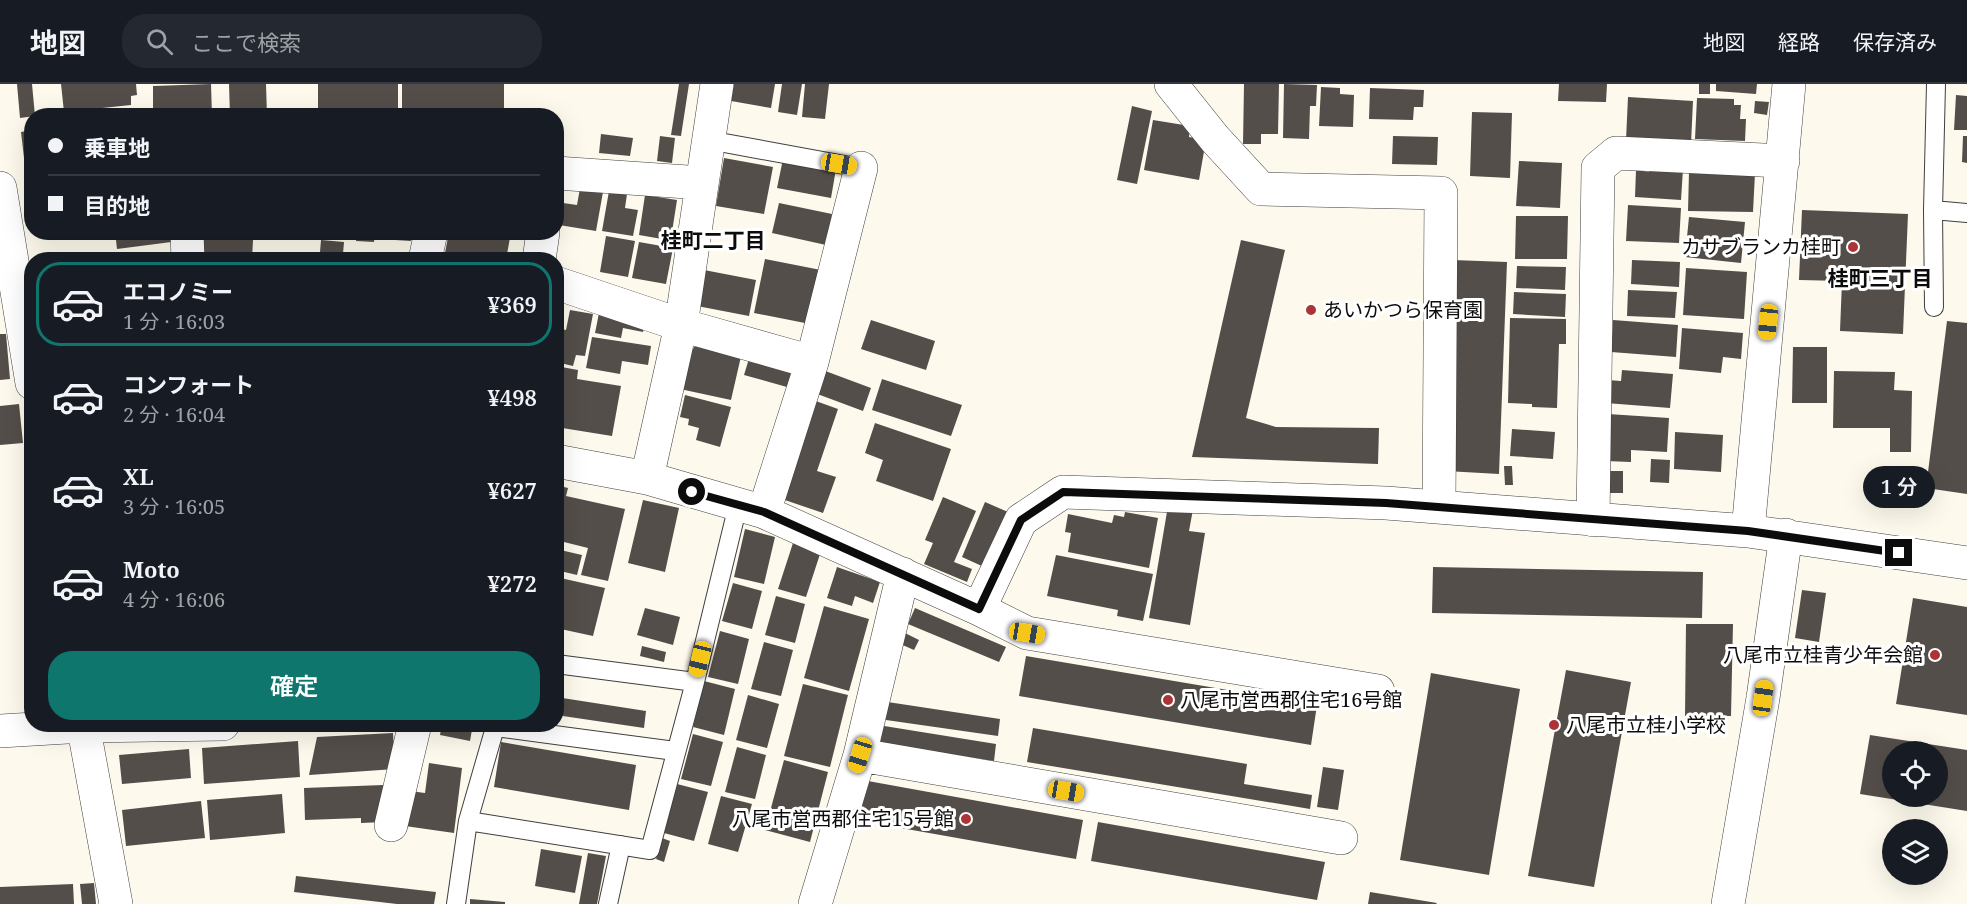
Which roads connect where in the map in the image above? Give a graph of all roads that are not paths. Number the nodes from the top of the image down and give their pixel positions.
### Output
1 (717, 84) edge
2 (1172, 84) edge
3 (1789, 84) edge
4 (1936, 84) edge
5 (708, 140) junction
6 (1783, 161) junction
7 (861, 168) joint
8 (564, 174) edge
9 (702, 183) junction
10 (1, 196) edge
11 (1933, 210) junction
12 (1967, 213) edge
13 (564, 286) edge
14 (1934, 307) dead end
15 (681, 325) junction
16 (24, 335) edge
17 (812, 362) junction
18 (564, 462) edge
19 (647, 478) junction
20 (1439, 507) junction
21 (751, 508) junction
22 (1593, 520) junction
23 (1748, 531) junction
24 (1786, 535) junction
25 (1967, 563) edge
26 (903, 574) junction
27 (979, 609) junction
28 (564, 665) edge
29 (695, 682) junction
30 (1378, 691) dead end
31 (24, 729) edge
32 (0, 731) edge
33 (84, 732) edge
34 (413, 732) edge
35 (494, 732) edge
36 (539, 732) edge
37 (675, 751) junction
38 (860, 755) junction
39 (468, 821) junction
40 (391, 825) dead end
41 (1341, 838) dead end
42 (621, 846) junction
43 (116, 904) edge
44 (456, 904) edge
45 (608, 904) edge
46 (815, 904) edge
47 (1728, 904) edge

1 - 5 street
2 - 20 street
3 - 6 street
4 - 11 lane
5 - 7 lane
5 - 9 street
6 - 22 street
6 - 23 street
7 - 17 street
8 - 9 street
9 - 15 street
10 - 16 street
11 - 12 lane
11 - 14 lane
13 - 15 street
15 - 17 street
15 - 19 street
17 - 21 street
18 - 19 street
19 - 21 street
20 - 22 street
20 - 27 street
21 - 26 street
21 - 29 lane
22 - 23 street
23 - 24 street
24 - 25 street
24 - 47 street
26 - 27 street
26 - 38 street
27 - 30 street
28 - 29 lane
29 - 37 lane
31 - 32 street
33 - 43 street
34 - 40 street
35 - 39 lane
36 - 37 lane
37 - 42 lane
38 - 41 street
38 - 46 street
39 - 42 lane
39 - 44 lane
42 - 45 lane

